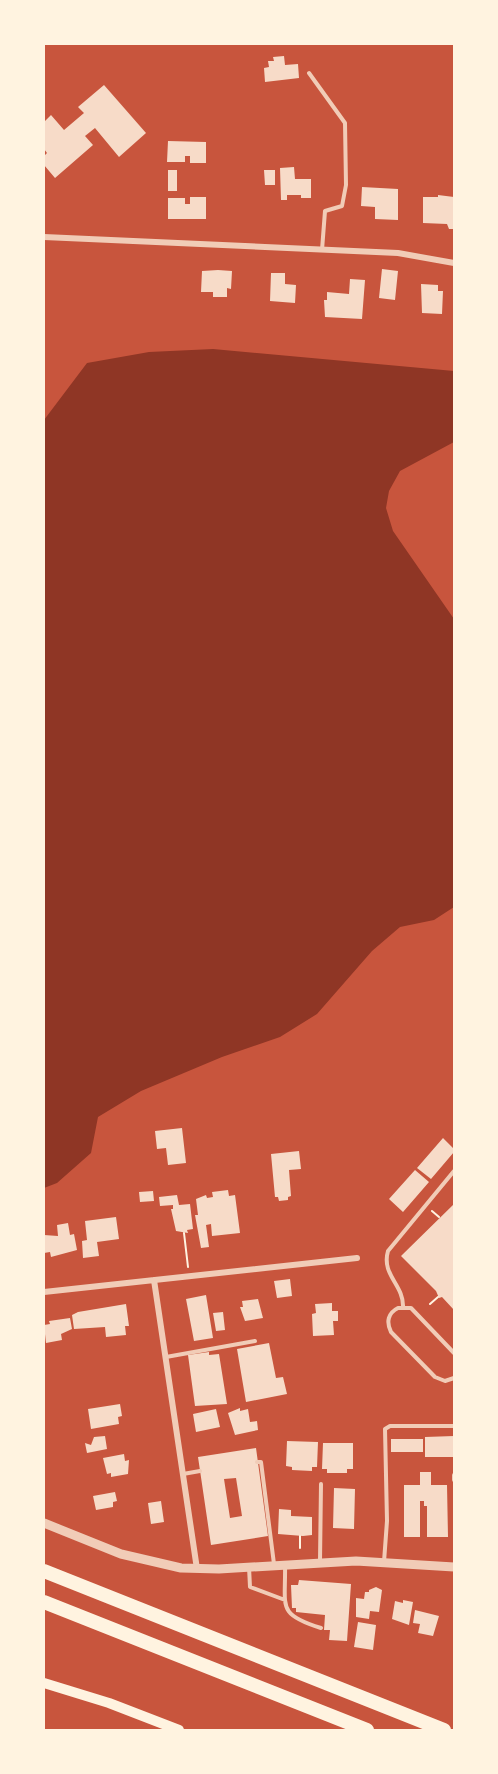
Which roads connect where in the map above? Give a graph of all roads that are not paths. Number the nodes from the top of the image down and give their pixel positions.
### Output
1 (309, 73) dead end
2 (44, 237) edge
3 (322, 250) junction
4 (454, 263) edge
5 (454, 1171) edge
6 (357, 1258) dead end
7 (154, 1280) junction
8 (44, 1292) edge
9 (403, 1306) junction
10 (255, 1341) dead end
11 (454, 1353) edge
12 (165, 1357) junction
13 (454, 1378) edge
14 (454, 1426) edge
15 (257, 1462) dead end
16 (200, 1471) dead end
17 (182, 1474) junction
18 (454, 1474) edge
19 (454, 1480) edge
20 (321, 1484) dead end
21 (44, 1523) edge
22 (44, 1561) edge
23 (320, 1562) junction
24 (384, 1562) junction
25 (285, 1564) junction
26 (274, 1565) junction
27 (249, 1567) junction
28 (454, 1567) edge
29 (197, 1569) junction
30 (44, 1571) edge
31 (285, 1600) junction
32 (44, 1602) edge
33 (124, 1603) junction
34 (44, 1612) edge
35 (321, 1628) dead end
36 (114, 1630) junction
37 (44, 1683) edge
38 (179, 1731) edge
39 (368, 1731) edge
40 (444, 1731) edge

1 - 3 lane
2 - 3 street
3 - 4 street
5 - 9 lane
6 - 7 street
7 - 8 street
7 - 12 street
9 - 11 lane
9 - 13 lane
10 - 12 lane
12 - 17 street
14 - 24 lane
15 - 26 lane
16 - 17 lane
17 - 29 street
18 - 19 lane
20 - 23 lane
21 - 29 street
22 - 33 highway
23 - 24 street
23 - 25 street
24 - 28 street
25 - 26 street
25 - 31 lane
26 - 27 street
27 - 29 street
27 - 31 lane
30 - 33 highway
31 - 35 lane
32 - 36 highway
33 - 40 highway
34 - 36 highway
36 - 39 highway
37 - 38 main road

